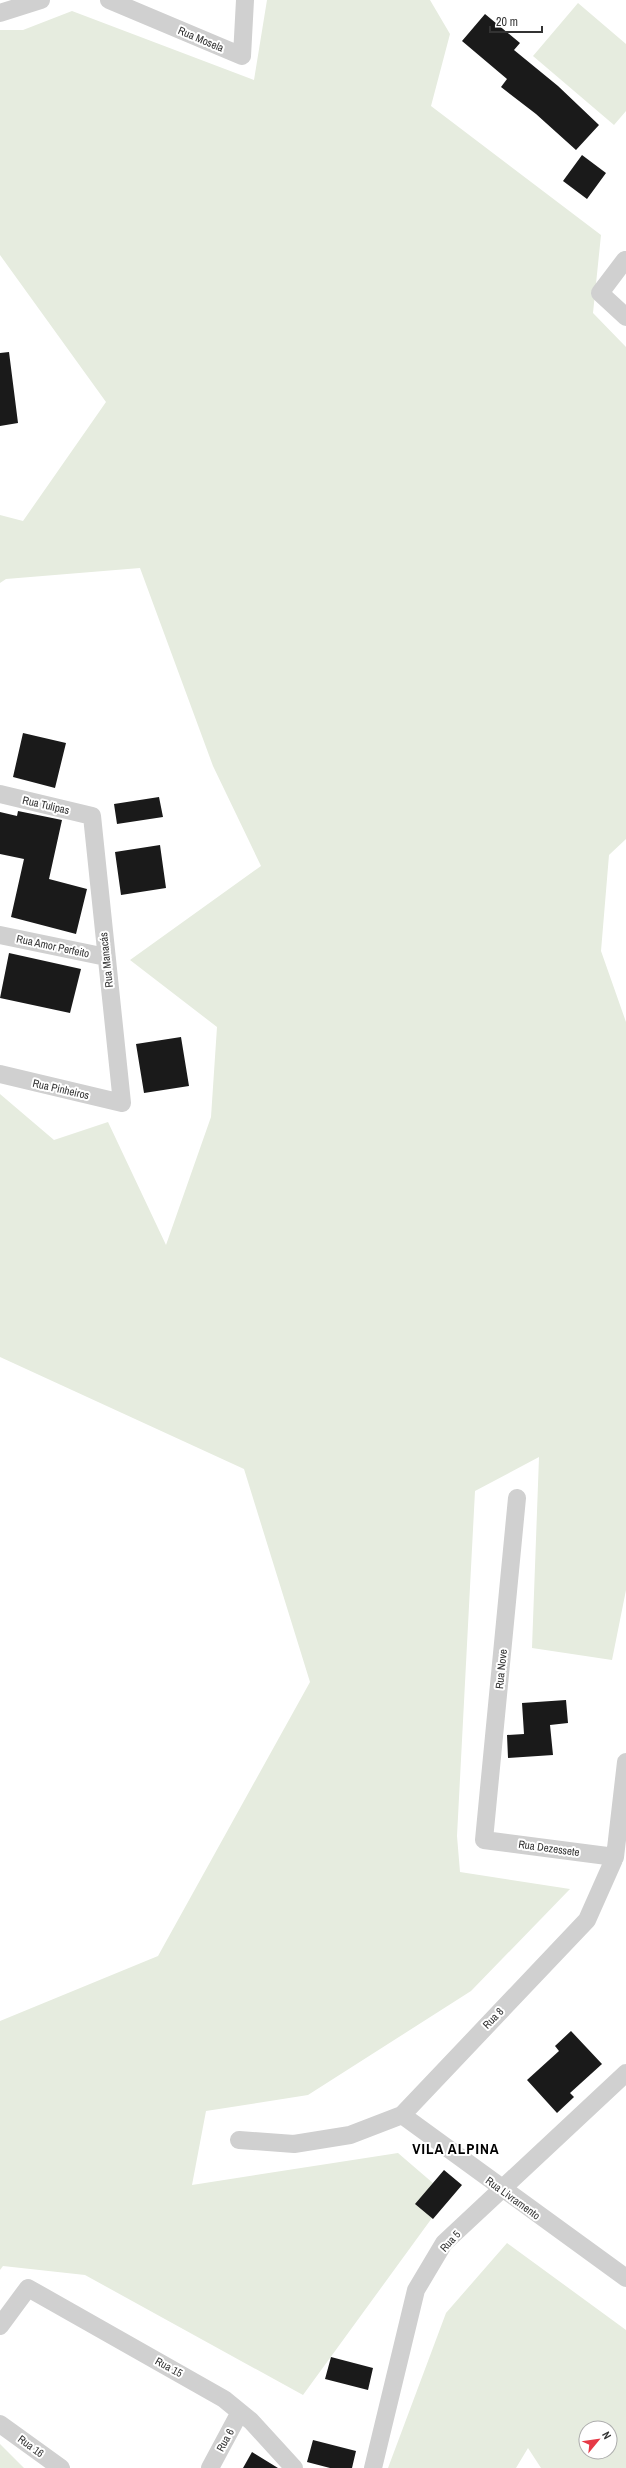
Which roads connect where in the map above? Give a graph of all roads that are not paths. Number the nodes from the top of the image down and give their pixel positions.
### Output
1 (41, 0) edge
2 (110, 0) edge
3 (245, 0) edge
4 (0, 13) edge
5 (625, 258) edge
6 (626, 281) edge
7 (626, 317) edge
8 (0, 794) edge
9 (92, 816) joint
10 (0, 935) edge
11 (106, 958) junction
12 (0, 1074) edge
13 (122, 1103) joint
14 (518, 1498) dead end
15 (626, 1762) edge
16 (484, 1840) joint
17 (615, 1857) junction
18 (626, 2073) edge
19 (402, 2115) junction
20 (238, 2140) dead end
21 (502, 2190) junction
22 (626, 2278) edge
23 (0, 2326) edge
24 (240, 2412) junction
25 (0, 2424) edge
26 (61, 2468) edge
27 (210, 2468) edge
28 (294, 2468) edge
29 (373, 2468) edge

1 - 4 street
2 - 3 street, Rua Mosela
5 - 6 street
5 - 7 street
8 - 9 street, Rua Tulipas
9 - 11 street, Rua Manacás
10 - 11 street, Rua Amor Perfeito
11 - 13 street, Rua Manacás
12 - 13 street, Rua Pinheiros
14 - 16 street, Rua Nove
15 - 17 street, Rua 8
16 - 17 street, Rua Dezessete
17 - 19 street, Rua 8
18 - 21 street, Rua 5
19 - 20 street, Rua 8
19 - 21 street, Rua Livramento
21 - 22 street, Rua Livramento
21 - 29 street, Rua 5
23 - 24 street, Rua 15
24 - 27 street, Rua 6
24 - 28 street, Rua 15
25 - 26 street, Rua 16

